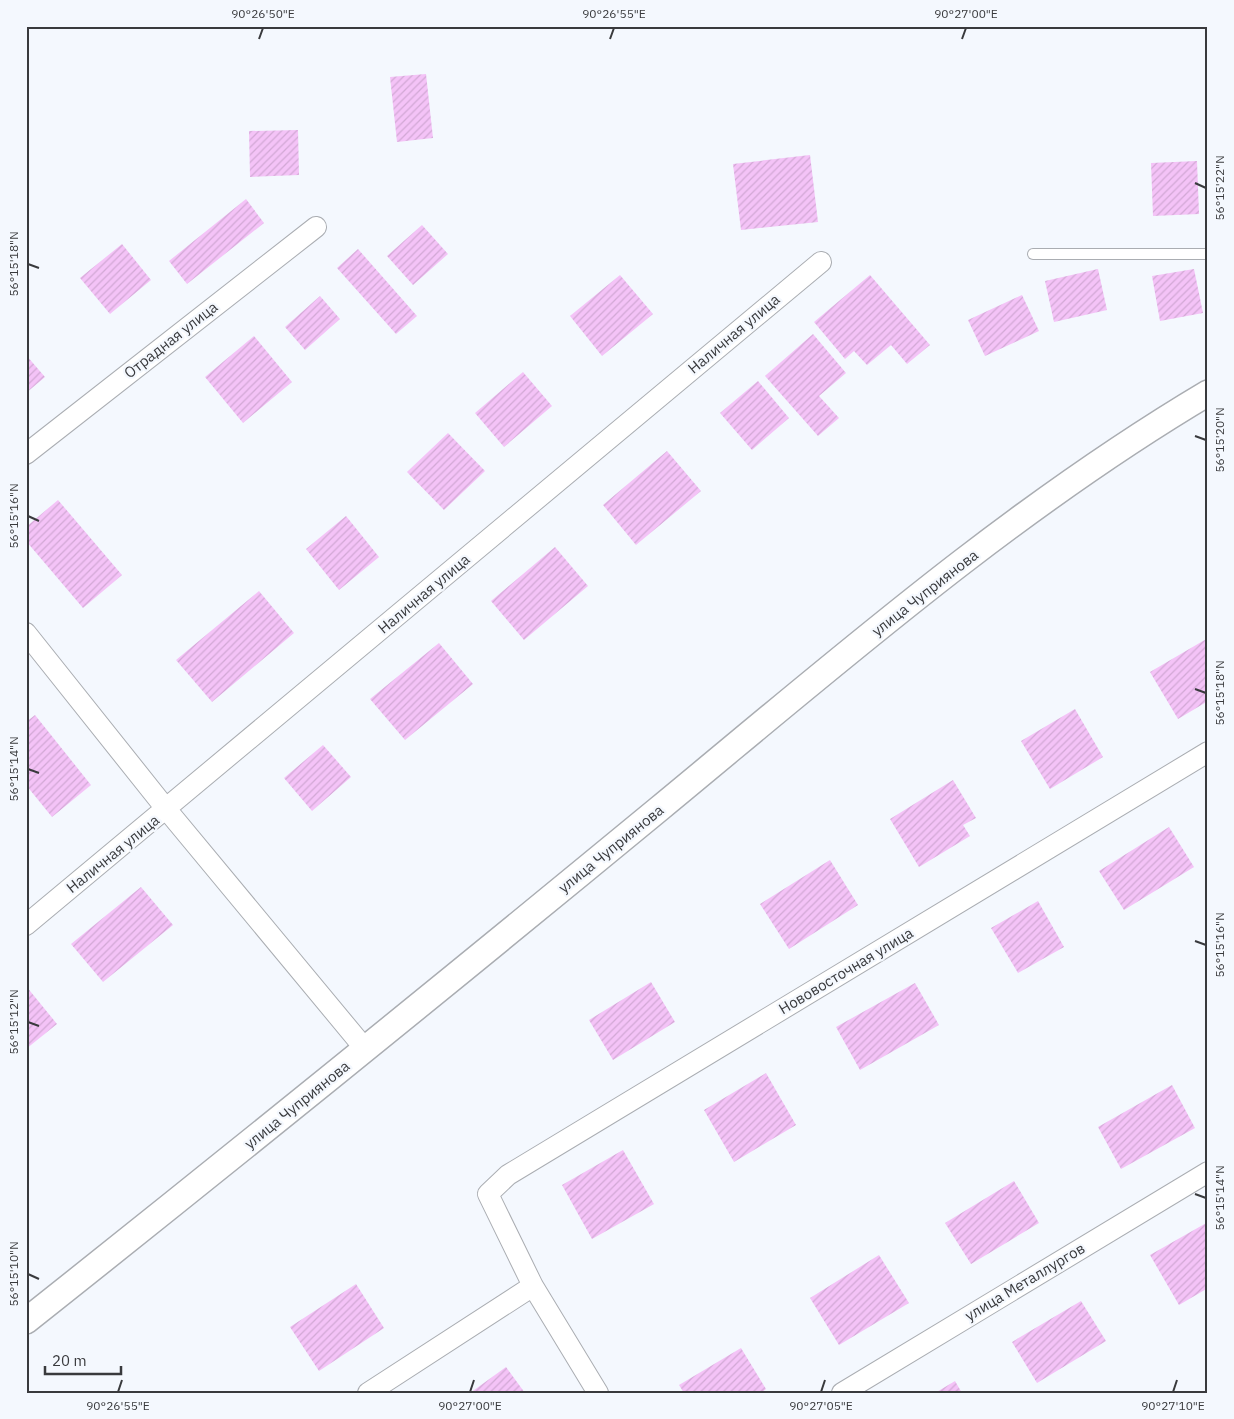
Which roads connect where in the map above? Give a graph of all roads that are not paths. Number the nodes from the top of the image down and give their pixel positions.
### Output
1 (316, 227) dead end
2 (1033, 254) dead end
3 (1208, 254) edge
4 (820, 262) dead end
5 (1208, 393) edge
6 (26, 454) edge
7 (26, 633) edge
8 (1208, 752) edge
9 (167, 810) junction
10 (26, 925) edge
11 (366, 1050) junction
12 (1208, 1172) edge
13 (533, 1286) junction
14 (26, 1322) edge
15 (368, 1393) edge
16 (598, 1393) edge
17 (842, 1393) edge

1 - 6 street, Отрадная улица
2 - 3 lane
4 - 9 street, Наличная улица
5 - 11 street, улица Чуприянова
7 - 9 street
8 - 13 street, Нововосточная улица
9 - 10 street, Наличная улица
9 - 11 street
11 - 14 street, улица Чуприянова
12 - 17 street, улица Металлургов
13 - 15 street
13 - 16 street

